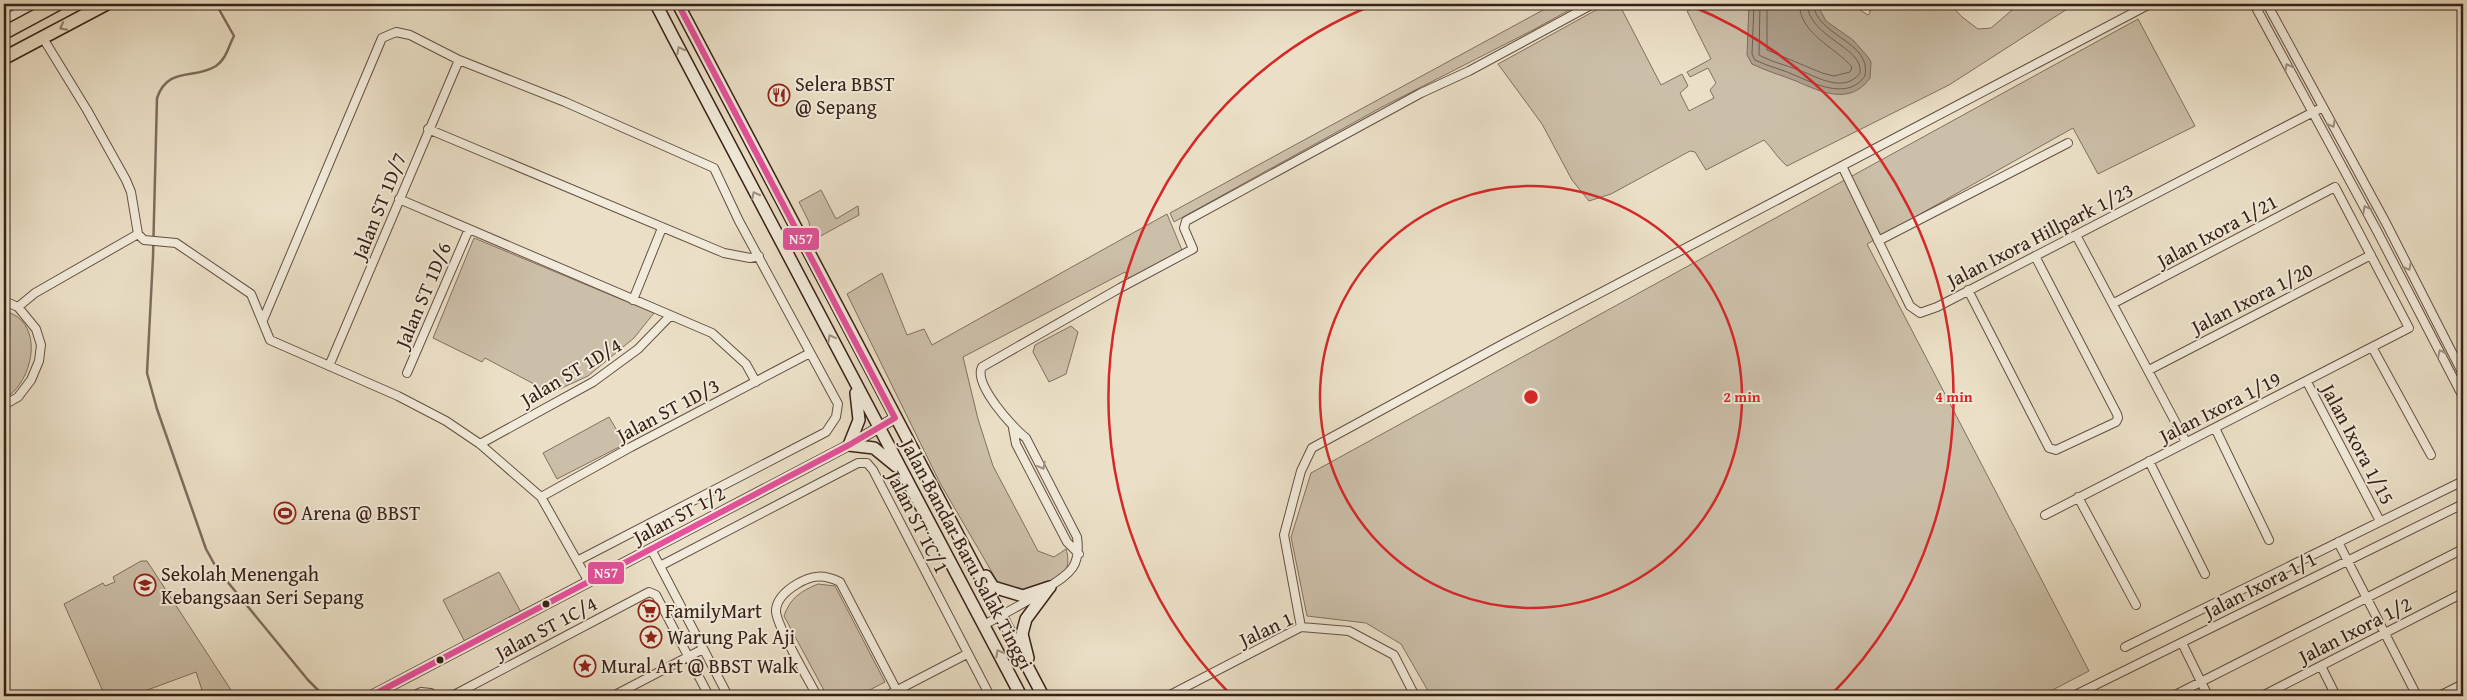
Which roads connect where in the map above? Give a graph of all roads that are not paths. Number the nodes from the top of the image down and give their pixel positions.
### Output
1 (34, 4) edge
2 (58, 4) edge
3 (106, 4) edge
4 (656, 4) edge
5 (678, 4) edge
6 (1593, 4) edge
7 (2150, 4) edge
8 (2254, 4) edge
9 (2267, 4) edge
10 (4, 20) edge
11 (4, 33) edge
12 (46, 43) dead end
13 (4, 58) edge
14 (459, 60) junction
15 (2323, 107) junction
16 (2313, 113) junction
17 (428, 129) junction
18 (2068, 143) dead end
19 (1842, 166) junction
20 (400, 199) junction
21 (662, 228) junction
22 (469, 230) junction
23 (138, 234) junction
24 (2076, 235) junction
25 (1878, 241) junction
26 (2371, 255) junction
27 (759, 256) junction
28 (2035, 256) junction
29 (1968, 290) junction
30 (633, 300) junction
31 (4, 301) edge
32 (2114, 303) junction
33 (18, 307) junction
34 (670, 316) junction
35 (263, 320) junction
36 (2372, 347) junction
37 (810, 354) junction
38 (329, 366) junction
39 (2149, 370) junction
40 (407, 373) dead end
41 (2463, 374) edge
42 (854, 381) junction
43 (756, 382) junction
44 (2307, 382) junction
45 (2463, 397) edge
46 (4, 405) edge
47 (895, 418) junction
48 (878, 428) junction
49 (1013, 428) junction
50 (2215, 428) junction
51 (2186, 442) junction
52 (480, 444) junction
53 (848, 445) junction
54 (2430, 455) dead end
55 (2148, 461) junction
56 (907, 478) junction
57 (2463, 481) edge
58 (541, 497) junction
59 (2078, 497) junction
60 (2463, 504) edge
61 (2045, 515) dead end
62 (950, 520) junction
63 (2380, 521) junction
64 (2269, 540) dead end
65 (2338, 542) junction
66 (651, 549) junction
67 (2463, 549) edge
68 (1079, 554) junction
69 (2348, 560) junction
70 (577, 561) junction
71 (660, 566) junction
72 (2205, 574) dead end
73 (589, 582) junction
74 (1050, 587) junction
75 (2463, 593) edge
76 (2367, 597) junction
77 (2136, 604) dead end
78 (1001, 616) junction
79 (984, 625) junction
80 (1301, 627) junction
81 (2386, 634) junction
82 (2182, 643) junction
83 (2125, 647) dead end
84 (703, 649) junction
85 (967, 654) junction
86 (688, 657) junction
87 (2321, 666) junction
88 (1031, 671) junction
89 (2201, 682) junction
90 (2463, 684) edge
91 (1184, 688) junction
92 (897, 691) junction
93 (376, 695) edge
94 (456, 695) edge
95 (618, 695) edge
96 (412, 696) edge
97 (434, 696) edge
98 (709, 696) edge
99 (728, 696) edge
100 (818, 696) edge
101 (886, 696) edge
102 (990, 696) edge
103 (1021, 696) edge
104 (1043, 696) edge
105 (1168, 696) edge
106 (1189, 696) edge
107 (1415, 696) edge
108 (2073, 696) edge
109 (2173, 696) edge
110 (2208, 696) edge
111 (2262, 696) edge
112 (2336, 696) edge
113 (2417, 696) edge
114 (2439, 696) edge

1 - 10 street
2 - 11 main road
3 -> 13 main road
42 -> 4 main road, Jalan Bandar Baru Salak Tinggi
5 - 47 main road, Jalan Bandar Baru Salak Tinggi
6 - 49 street
7 - 19 street
16 -> 8 street
9 - 15 street
12 - 23 street
14 - 17 street, Jalan ST 1D/7
14 - 27 street
14 - 35 street
15 - 16 street, Jalan Ixora Hillpark 1/23
15 -> 41 street
16 - 24 street, Jalan Ixora Hillpark 1/23
45 -> 16 street
17 - 20 street, Jalan ST 1D/7
17 - 21 street
18 - 25 street
19 - 25 street, Jalan Ixora Hillpark 1/23
19 - 80 street
20 - 22 street
20 - 38 street, Jalan ST 1D/7
21 - 27 street
21 - 30 street
22 - 30 street
22 - 40 street, Jalan ST 1D/6
23 - 33 street
23 - 35 street
24 - 28 street, Jalan Ixora Hillpark 1/23
24 - 32 street
25 - 29 street, Jalan Ixora Hillpark 1/23
26 - 32 street, Jalan Ixora 1/21
26 - 36 street, Jalan Ixora 1/19
26 - 39 street, Jalan Ixora 1/20
27 - 37 street
28 - 29 street, Jalan Ixora Hillpark 1/23
28 - 29 street
30 - 34 street
31 - 33 street
32 - 39 street
33 - 46 street
34 - 43 street
34 - 52 street, Jalan ST 1D/4
35 - 38 street
36 - 44 street, Jalan Ixora 1/19
36 - 54 street
37 - 43 street, Jalan ST 1D/3
37 - 70 street
38 - 52 street
39 - 51 street
42 - 48 main road, Jalan Bandar Baru Salak Tinggi
42 - 53 main road
43 - 58 street, Jalan ST 1D/3
44 - 50 street, Jalan Ixora 1/19
44 - 63 street, Jalan Ixora 1/15
47 - 48 street, Jalan ST 1/2
47 - 62 main road, Jalan Bandar Baru Salak Tinggi
48 - 53 street, Jalan ST 1/2
48 - 56 main road, Jalan Bandar Baru Salak Tinggi
49 - 68 street
49 -> 68 street
50 - 51 street, Jalan Ixora 1/19
50 - 64 street
51 - 55 street, Jalan Ixora 1/19
52 - 58 street
53 - 56 main road
53 - 66 street, Jalan ST 1/2
55 - 59 street, Jalan Ixora 1/19
55 - 72 street
56 - 79 main road, Jalan Bandar Baru Salak Tinggi
57 - 63 street
58 - 70 street
59 - 61 street, Jalan Ixora 1/19
59 - 77 street
60 - 69 street, Jalan Ixora 1/1
62 - 74 main road
62 - 78 main road, Jalan Bandar Baru Salak Tinggi
63 - 65 street
65 - 69 street
65 - 83 street
66 - 71 street
66 - 73 street, Jalan ST 1/2
67 - 76 street
68 - 74 street
69 - 76 street
69 - 82 street, Jalan Ixora 1/1
70 - 73 street
71 - 84 street
71 - 85 street, Jalan ST 1C/1
73 - 93 street, Jalan ST 1/2
74 - 78 street
74 - 88 main road
75 - 81 street, Jalan Ixora 1/2
76 - 81 street
76 - 89 street
78 - 79 street
78 - 88 main road, Jalan Bandar Baru Salak Tinggi
103 -> 79 main road, Jalan Bandar Baru Salak Tinggi
80 - 91 street, Jalan 1
80 - 107 street, Jalan 1
81 - 87 street, Jalan Ixora 1/2
81 - 113 street
82 - 89 street
82 - 108 street, Jalan Ixora 1/1
84 - 86 street
84 - 99 street
85 - 92 street
85 - 102 street, Jalan ST 1C/1
86 - 94 street, Jalan ST 1C/4
86 - 95 street
86 - 98 street
87 - 111 street, Jalan Ixora 1/2
87 - 112 street
88 - 104 main road, Jalan Bandar Baru Salak Tinggi
89 - 109 street
89 - 110 street
90 - 114 street
91 - 105 street, Jalan 1
91 - 106 street
92 - 100 street
92 - 101 street
96 - 97 street

